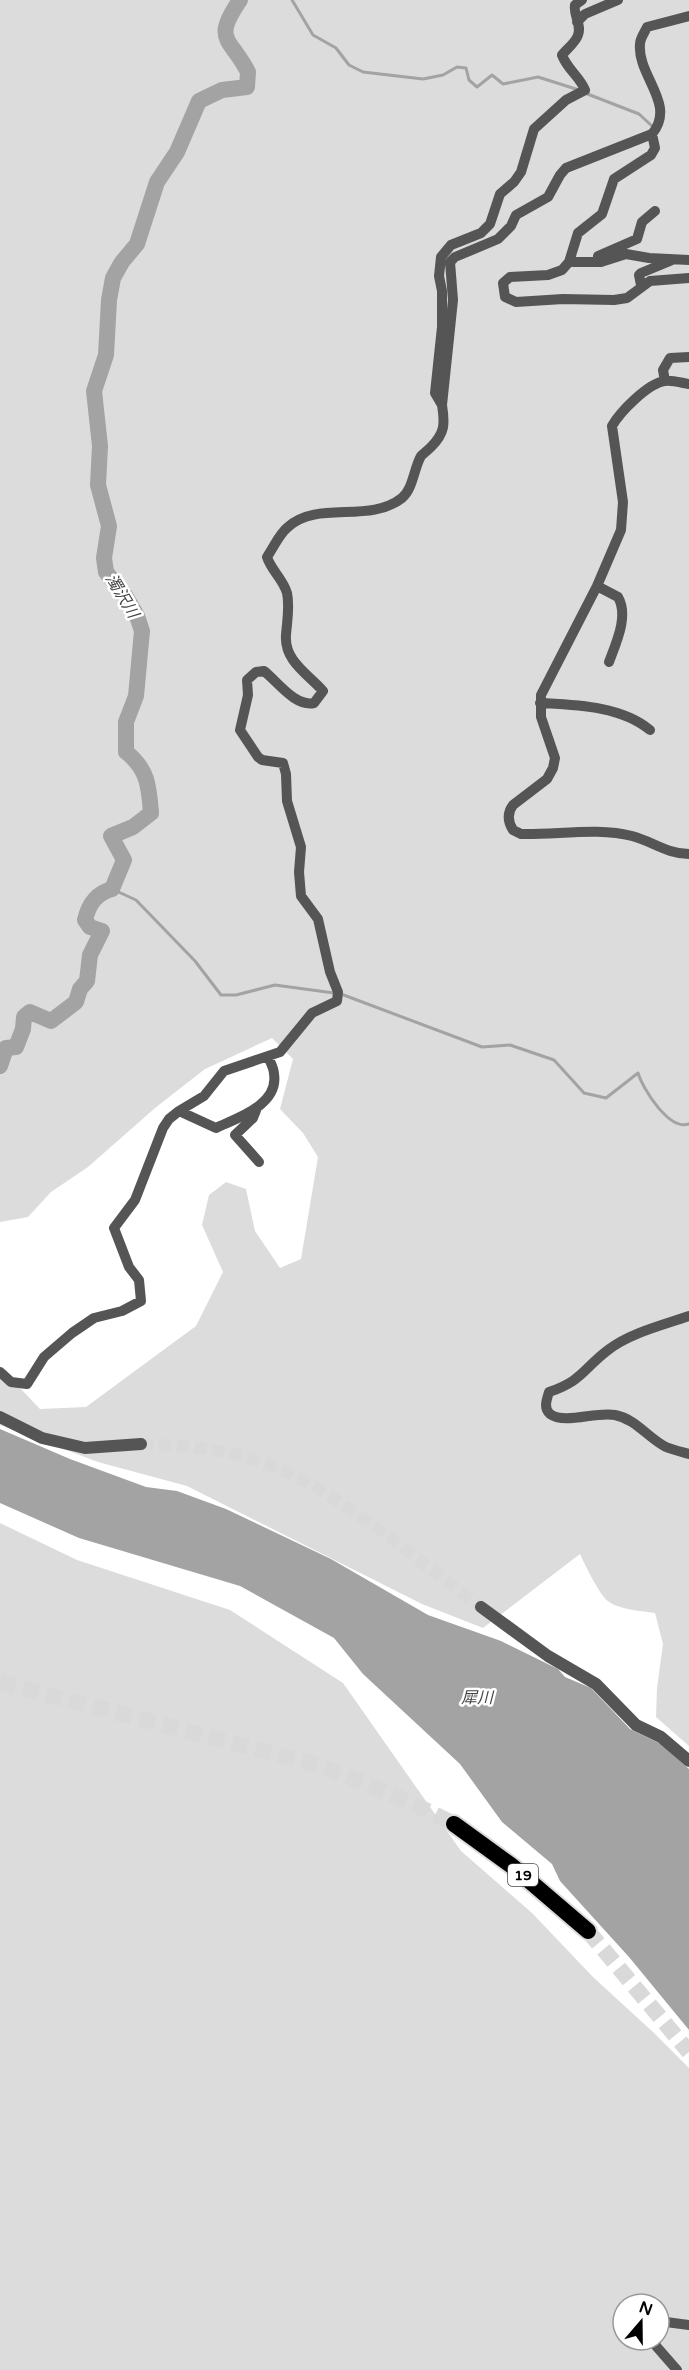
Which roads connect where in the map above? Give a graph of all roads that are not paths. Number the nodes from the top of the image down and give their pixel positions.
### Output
1 (582, 0) edge
2 (618, 0) edge
3 (689, 16) edge
4 (577, 22) junction
5 (652, 134) junction
6 (655, 212) dead end
7 (673, 259) junction
8 (689, 260) edge
9 (569, 262) junction
10 (689, 278) edge
11 (641, 285) junction
12 (689, 357) edge
13 (665, 381) junction
14 (689, 384) edge
15 (442, 405) junction
16 (597, 586) junction
17 (609, 662) dead end
18 (540, 703) junction
19 (650, 730) dead end
20 (689, 854) edge
21 (268, 1056) junction
22 (257, 1108) junction
23 (179, 1111) junction
24 (259, 1162) dead end
25 (689, 1316) edge
26 (0, 1372) edge
27 (0, 1417) edge
28 (141, 1444) tunnel mouth
29 (689, 1454) edge
30 (481, 1607) tunnel mouth
31 (689, 1761) edge
32 (454, 1824) tunnel mouth
33 (588, 1931) tunnel mouth
34 (671, 2323) edge
35 (689, 2325) edge
36 (661, 2352) edge
37 (676, 2370) edge

1 - 4 street
2 - 4 street
3 - 5 street
4 - 15 street
5 - 9 street
5 - 15 street
6 - 9 street
7 - 8 street
7 - 9 street
7 - 11 street
9 - 11 street
10 - 11 street
12 - 13 street
13 - 14 street
13 - 16 street
15 - 21 street
16 - 17 street
16 - 18 street
18 - 19 street
18 - 20 street
21 - 22 street
21 - 23 street
22 - 23 street
22 - 24 street
23 - 26 street
25 - 29 street
27 - 28 street
30 - 31 street
32 - 33 highway, 19
34 - 35 street
36 - 37 street

